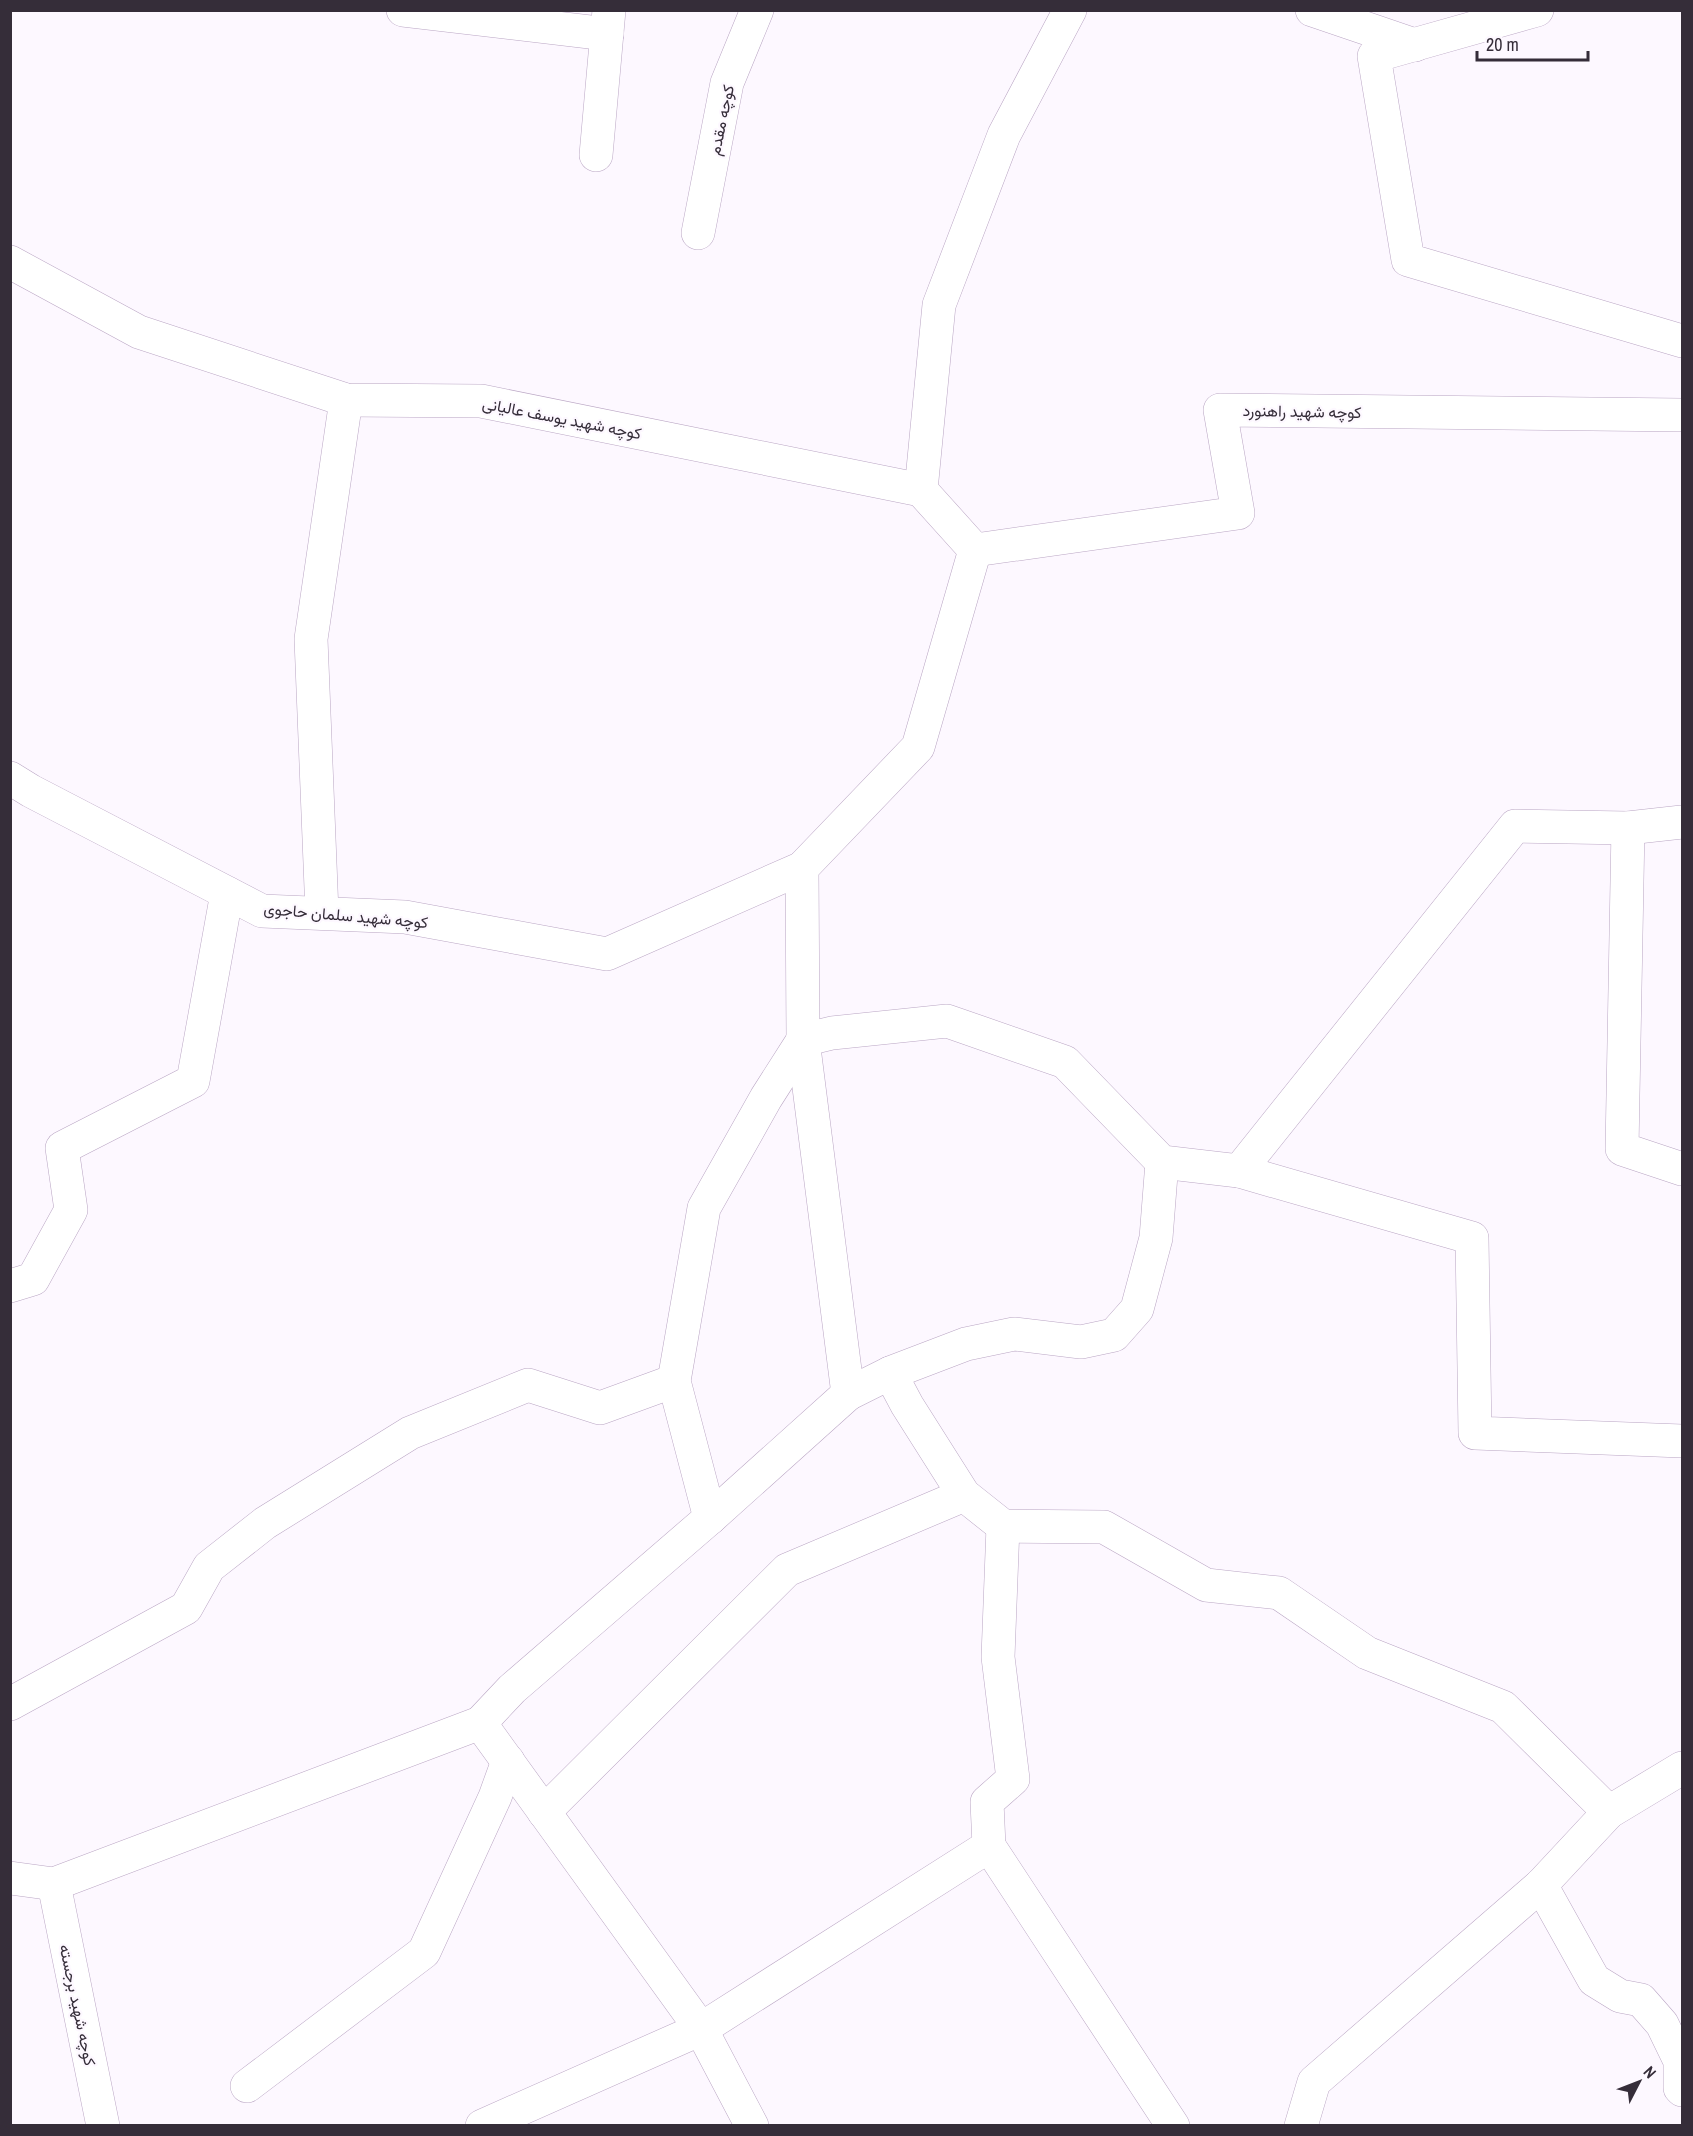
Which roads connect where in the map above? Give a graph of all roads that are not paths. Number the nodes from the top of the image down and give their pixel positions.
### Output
1 (403, 10) edge
2 (757, 10) edge
3 (1070, 10) edge
4 (1312, 10) edge
5 (1537, 10) edge
6 (608, 22) edge
7 (1415, 45) junction
8 (596, 155) dead end
9 (698, 234) dead end
10 (10, 262) edge
11 (1683, 341) edge
12 (346, 400) junction
13 (1683, 415) edge
14 (921, 490) junction
15 (975, 550) junction
16 (10, 778) edge
17 (1683, 822) edge
18 (1628, 828) junction
19 (802, 868) junction
20 (227, 893) junction
21 (322, 913) junction
22 (803, 1040) junction
23 (1162, 1162) junction
24 (1683, 1169) edge
25 (1239, 1171) junction
26 (10, 1286) edge
27 (890, 1373) junction
28 (674, 1381) junction
29 (848, 1394) junction
30 (1683, 1440) edge
31 (964, 1495) junction
32 (711, 1518) junction
33 (1003, 1526) junction
34 (10, 1704) edge
35 (480, 1723) junction
36 (508, 1761) junction
37 (1683, 1768) edge
38 (544, 1812) junction
39 (1609, 1812) junction
40 (989, 1846) junction
41 (10, 1878) edge
42 (54, 1884) junction
43 (1541, 1885) junction
44 (701, 2029) junction
45 (247, 2086) dead end
46 (1683, 2090) edge
47 (103, 2126) edge
48 (482, 2126) edge
49 (752, 2126) edge
50 (1173, 2126) edge
51 (1301, 2126) edge

1 - 6 street
2 - 9 street, کوچه مقدم
3 - 14 street
4 - 7 street
5 - 7 street
6 - 8 street
7 - 11 street
10 - 12 street, کوچه شهید یوسف عالیانی
12 - 14 street, کوچه شهید یوسف عالیانی
12 - 21 street
13 - 15 street, کوچه شهید راهنورد
14 - 15 street
15 - 19 street
16 - 20 street, کوچه شهید سلمان حاجوی
17 - 18 street
18 - 24 street
18 - 25 street
19 - 21 street, کوچه شهید سلمان حاجوی
19 - 22 street
20 - 21 street, کوچه شهید سلمان حاجوی
20 - 26 street
22 - 23 street
22 - 28 street
22 - 29 street
23 - 25 street
23 - 27 street
25 - 30 street
27 - 29 street
27 - 31 street
28 - 32 street
28 - 34 street
29 - 32 street
31 - 33 street
31 - 38 street
32 - 35 street
33 - 39 street
33 - 40 street
35 - 36 street
35 - 42 street
36 - 38 street
36 - 45 street
37 - 39 street
38 - 44 street
39 - 43 street
40 - 44 street
40 - 50 street
41 - 42 street
42 - 47 street, کوچه شهید برجسته
43 - 46 street
43 - 51 street
44 - 48 street
44 - 49 street

